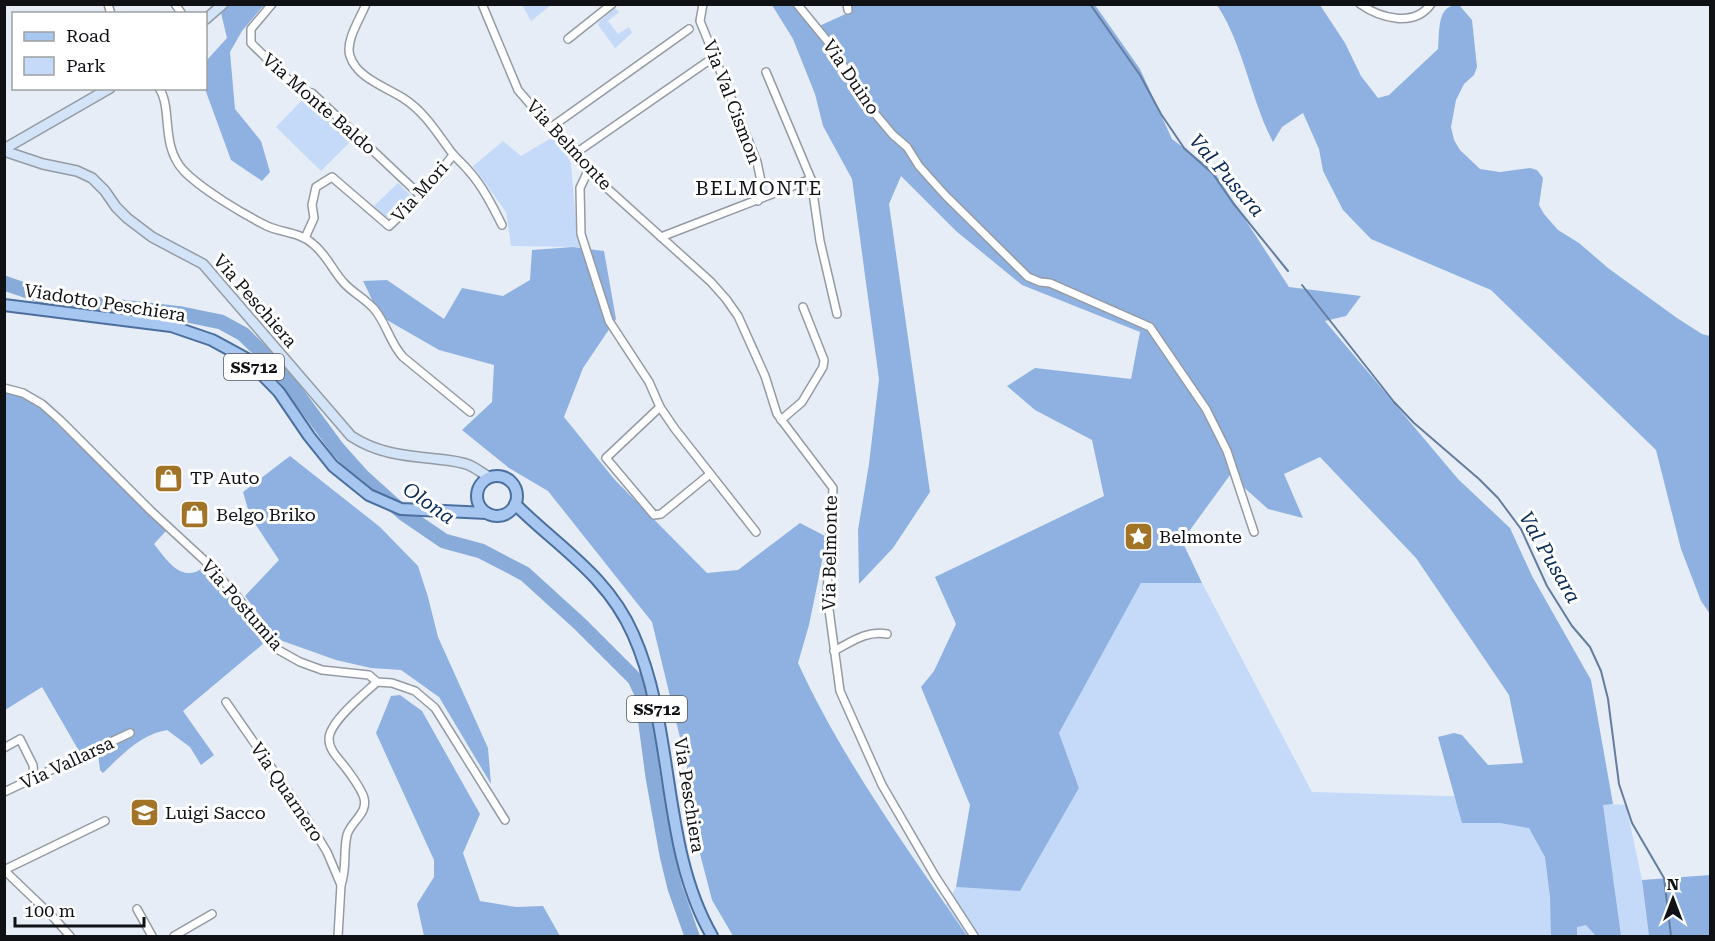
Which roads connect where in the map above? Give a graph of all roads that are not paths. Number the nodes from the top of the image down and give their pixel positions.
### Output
1 (223, 4) edge
2 (272, 4) edge
3 (366, 4) edge
4 (482, 4) edge
5 (612, 4) edge
6 (703, 4) edge
7 (797, 4) edge
8 (1360, 4) edge
9 (1431, 4) edge
10 (207, 18) edge
11 (689, 29) dead end
12 (568, 39) dead end
13 (714, 57) junction
14 (766, 72) dead end
15 (107, 90) edge
16 (160, 90) edge
17 (550, 128) junction
18 (4, 150) edge
19 (453, 155) junction
20 (573, 156) junction
21 (588, 171) junction
22 (811, 179) junction
23 (421, 196) junction
24 (758, 201) junction
25 (502, 225) dead end
26 (661, 237) junction
27 (305, 238) junction
28 (4, 305) edge
29 (803, 307) dead end
30 (837, 314) dead end
31 (4, 388) edge
32 (660, 407) junction
33 (470, 412) dead end
34 (781, 420) junction
35 (710, 474) junction
36 (486, 479) junction
37 (477, 494) junction
38 (515, 504) junction
39 (453, 513) junction
40 (488, 513) junction
41 (505, 514) junction
42 (530, 519) junction
43 (756, 532) dead end
44 (1254, 532) dead end
45 (887, 634) dead end
46 (834, 651) junction
47 (377, 682) junction
48 (226, 702) dead end
49 (130, 733) dead end
50 (4, 748) edge
51 (34, 777) junction
52 (4, 792) edge
53 (505, 820) dead end
54 (105, 822) dead end
55 (4, 870) edge
56 (341, 885) junction
57 (137, 909) dead end
58 (212, 914) dead end
59 (70, 936) edge
60 (152, 936) edge
61 (174, 936) edge
62 (338, 936) edge
63 (712, 936) edge
64 (974, 936) edge

1 - 10 street
2 - 23 street, Via Monte Baldo
3 - 19 street
4 - 17 street, Via Belmonte
5 - 12 street
6 - 13 street, Via Val Cismon
7 - 44 street, Via Duino
8 - 9 street
11 - 17 street
13 - 20 street
13 - 24 street, Via Val Cismon
14 - 22 street
15 - 18 street
16 - 27 street
17 - 20 street, Via Belmonte
18 - 36 street, Via Peschiera
19 - 23 street, Via Mori
19 - 25 street
20 - 21 street, Via Belmonte
21 - 26 street, Via Belmonte
21 - 32 street
22 - 24 street
22 - 30 street
23 - 27 street, Via Mori
24 - 26 street
26 - 34 street, Via Belmonte
27 - 33 street
28 - 39 main road, Viadotto Peschiera / SS712
29 - 34 street
31 - 47 street, Via Postumia
32 - 35 street
32 - 35 street
34 - 46 street, Via Belmonte
35 - 43 street
36 - 37 main road
36 - 38 main road, Via Peschiera / SS712
37 - 39 main road
37 - 40 main road
38 - 41 main road
38 - 42 main road, Via Peschiera / SS712
39 - 40 main road, Via Peschiera / SS712
40 - 41 main road, Via Peschiera / SS712
41 - 42 main road, Via Peschiera / SS712
42 - 63 main road, Via Peschiera / SS712
45 - 46 street
46 - 64 street, Via Belmonte
47 - 53 street, Via Postumia
47 - 56 street, Via Quarnero
48 - 56 street, Via Quarnero
49 - 51 street, Via Vallarsa
50 - 51 street
51 - 52 street, Via Vallarsa
54 - 55 street
55 - 59 street
56 - 62 street, Via Quarnero
57 - 60 street
58 - 61 street

